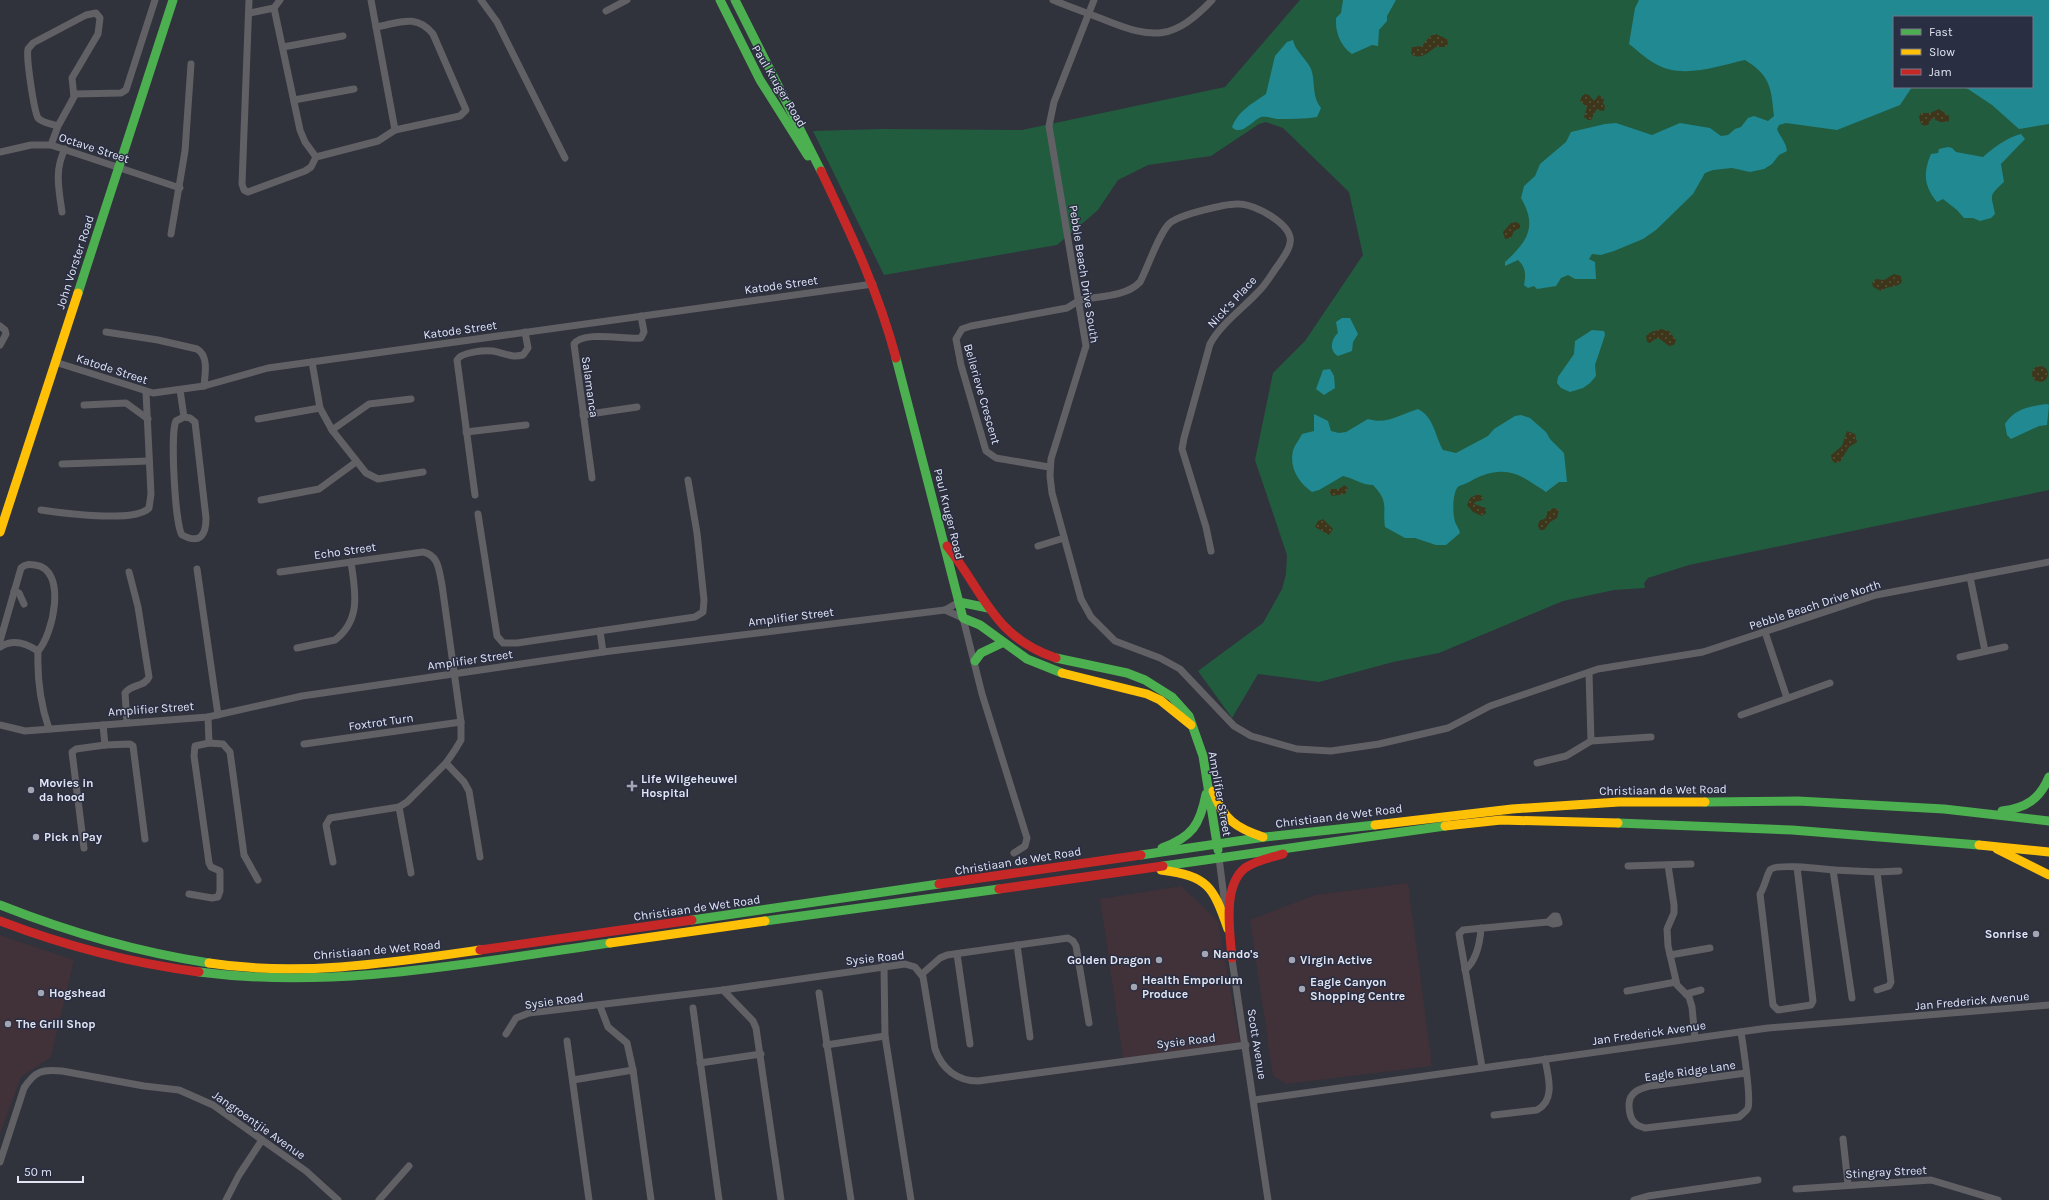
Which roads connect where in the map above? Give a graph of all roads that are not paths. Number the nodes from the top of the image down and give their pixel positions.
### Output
1 (156, 0) edge
2 (173, 0) edge
3 (249, 0) edge
4 (280, 0) edge
5 (370, 0) edge
6 (481, 0) edge
7 (627, 0) edge
8 (720, 0) edge
9 (735, 0) edge
10 (1052, 0) edge
11 (1094, 0) edge
12 (1212, 0) edge
13 (274, 8) junction
14 (606, 11) dead end
15 (250, 13) junction
16 (1088, 14) junction
17 (376, 27) junction
18 (343, 36) dead end
19 (283, 48) junction
20 (191, 64) dead end
21 (354, 89) dead end
22 (74, 94) junction
23 (294, 100) junction
24 (58, 126) junction
25 (396, 130) junction
26 (51, 145) junction
27 (65, 148) junction
28 (0, 152) edge
29 (316, 157) junction
30 (565, 158) dead end
31 (118, 168) junction
32 (826, 181) junction
33 (180, 188) junction
34 (62, 212) dead end
35 (172, 234) dead end
36 (873, 284) junction
37 (1080, 300) junction
38 (641, 316) junction
39 (0, 326) edge
40 (106, 332) dead end
41 (525, 332) junction
42 (0, 346) edge
43 (55, 362) junction
44 (312, 362) junction
45 (204, 386) junction
46 (180, 390) junction
47 (146, 392) junction
48 (411, 399) dead end
49 (84, 405) dead end
50 (637, 407) dead end
51 (320, 408) junction
52 (583, 415) junction
53 (184, 417) junction
54 (148, 419) junction
55 (258, 419) dead end
56 (526, 425) dead end
57 (332, 430) junction
58 (466, 432) junction
59 (149, 461) junction
60 (356, 462) junction
61 (62, 464) dead end
62 (1049, 467) junction
63 (423, 472) dead end
64 (592, 478) dead end
65 (688, 480) dead end
66 (475, 495) dead end
67 (261, 500) dead end
68 (41, 510) dead end
69 (478, 514) dead end
70 (0, 532) edge
71 (1064, 538) junction
72 (945, 543) junction
73 (1038, 546) dead end
74 (1211, 551) dead end
75 (350, 562) junction
76 (2049, 562) edge
77 (197, 569) dead end
78 (129, 572) dead end
79 (280, 572) dead end
80 (1970, 577) junction
81 (14, 591) junction
82 (959, 602) junction
83 (24, 604) dead end
84 (988, 608) junction
85 (945, 610) junction
86 (963, 618) junction
87 (600, 631) junction
88 (1764, 632) junction
89 (0, 641) edge
90 (1002, 643) junction
91 (0, 647) edge
92 (2005, 647) dead end
93 (297, 648) dead end
94 (38, 651) junction
95 (1985, 651) junction
96 (603, 652) junction
97 (1960, 657) dead end
98 (975, 661) junction
99 (1589, 672) junction
100 (454, 674) junction
101 (1830, 684) dead end
102 (1787, 698) junction
103 (1741, 714) dead end
104 (218, 715) junction
105 (208, 717) junction
106 (462, 722) junction
107 (127, 723) junction
108 (0, 725) edge
109 (103, 725) junction
110 (1191, 725) junction
111 (49, 729) junction
112 (1651, 737) dead end
113 (1591, 741) junction
114 (210, 743) junction
115 (304, 744) dead end
116 (105, 745) junction
117 (1203, 756) junction
118 (446, 763) junction
119 (1537, 763) dead end
120 (2049, 777) edge
121 (1208, 778) junction
122 (399, 807) junction
123 (1980, 813) junction
124 (2049, 821) edge
125 (1265, 837) junction
126 (145, 840) dead end
127 (1320, 844) junction
128 (1217, 845) junction
129 (1991, 846) junction
130 (84, 848) dead end
131 (2049, 852) edge
132 (1014, 853) dead end
133 (1141, 854) junction
134 (480, 857) dead end
135 (1219, 858) junction
136 (333, 862) dead end
137 (1691, 864) dead end
138 (1668, 865) junction
139 (1628, 866) dead end
140 (1797, 867) junction
141 (1144, 868) junction
142 (1833, 870) junction
143 (1877, 872) junction
144 (1899, 872) dead end
145 (411, 873) dead end
146 (2049, 875) edge
147 (258, 880) dead end
148 (189, 894) dead end
149 (0, 905) edge
150 (0, 921) edge
151 (1548, 922) dead end
152 (1481, 928) junction
153 (1228, 930) junction
154 (1017, 945) junction
155 (1710, 948) dead end
156 (957, 954) junction
157 (1670, 955) junction
158 (1232, 958) junction
159 (884, 966) junction
160 (1465, 970) junction
161 (922, 974) junction
162 (1676, 982) junction
163 (724, 990) junction
164 (1701, 990) dead end
165 (1877, 990) dead end
166 (1627, 991) dead end
167 (819, 993) dead end
168 (1686, 994) junction
169 (1852, 998) dead end
170 (2049, 1005) edge
171 (600, 1006) junction
172 (693, 1008) dead end
173 (1089, 1023) dead end
174 (1741, 1032) junction
175 (506, 1034) dead end
176 (885, 1036) junction
177 (1030, 1037) dead end
178 (1696, 1038) junction
179 (567, 1041) dead end
180 (970, 1044) dead end
181 (826, 1045) junction
182 (1246, 1045) junction
183 (761, 1054) junction
184 (1545, 1059) junction
185 (700, 1063) junction
186 (1482, 1067) junction
187 (633, 1070) junction
188 (1746, 1073) junction
189 (573, 1080) junction
190 (1254, 1100) junction
191 (1494, 1115) dead end
192 (1844, 1139) dead end
193 (262, 1140) junction
194 (0, 1162) edge
195 (409, 1166) dead end
196 (1758, 1180) dead end
197 (1848, 1184) junction
198 (1796, 1189) dead end
199 (226, 1200) edge
200 (338, 1200) edge
201 (379, 1200) edge
202 (590, 1200) edge
203 (651, 1200) edge
204 (719, 1200) edge
205 (781, 1200) edge
206 (851, 1200) edge
207 (911, 1200) edge
208 (1268, 1200) edge
209 (1634, 1200) edge
210 (1998, 1200) edge

1 - 22 street
2 - 31 main road, John Vorster Road
3 - 15 street
4 - 13 street
5 - 17 street
6 - 30 street
7 - 14 street
8 - 32 main road, Paul Kruger Road
9 - 32 main road, Paul Kruger Road
10 - 16 street
11 - 16 street, Pebble Beach Drive South
12 - 16 street
13 - 15 street
13 - 19 street
15 - 29 street
16 - 37 street, Pebble Beach Drive South
17 - 25 street
17 - 25 street
18 - 19 street
19 - 23 street
20 - 33 street
21 - 23 street
22 - 24 street
22 - 24 street
23 - 29 street
24 - 26 street
25 - 29 street
26 - 27 street, Octave Street
26 - 28 street, Octave Street
27 - 31 street, Octave Street
27 - 34 street
31 - 33 street, Octave Street
31 - 43 main road, John Vorster Road
32 - 36 main road, Paul Kruger Road
33 - 35 street
36 - 38 street, Katode Street
36 - 72 main road, Paul Kruger Road
37 - 62 street, Pebble Beach Drive South
37 - 62 street, Bellerieve Crescent
37 - 74 street, Nick’s Place
38 - 41 street, Katode Street
38 - 52 street, Salamanca
39 - 42 street
40 - 45 street
41 - 44 street, Katode Street
41 - 58 street
43 - 47 street, Katode Street
43 - 70 main road, John Vorster Road
44 - 45 street, Katode Street
44 - 51 street
45 - 46 street, Katode Street
46 - 47 street, Katode Street
46 - 53 street
47 - 54 street
48 - 57 street
49 - 54 street
50 - 52 street
51 - 55 street
51 - 57 street
52 - 64 street, Salamanca
53 - 53 street
54 - 59 street
56 - 58 street
57 - 60 street
58 - 66 street
59 - 61 street
59 - 68 street
60 - 63 street
60 - 67 street
62 - 71 street, Pebble Beach Drive South
65 - 87 street
69 - 87 street
71 - 73 street
71 - 99 street, Pebble Beach Drive South
72 - 82 main road, Paul Kruger Road
72 - 84 main road, Amplifier Street
75 - 79 street, Echo Street
75 - 93 street
75 - 100 street, Echo Street
76 - 80 street, Pebble Beach Drive North
77 - 104 street
78 - 107 street
80 - 88 street, Pebble Beach Drive North
80 - 95 street
81 - 83 street
81 - 89 street
81 - 94 street
82 - 84 main road
82 - 85 street, Amplifier Street
82 - 86 main road, Paul Kruger Road
84 - 110 main road, Amplifier Street
85 - 86 street
85 - 96 street, Amplifier Street
86 - 90 main road
86 - 98 street, Paul Kruger Road
87 - 96 street
88 - 99 street, Pebble Beach Drive North
88 - 102 street
90 - 98 main road
90 - 110 main road
91 - 94 street
92 - 95 street
94 - 111 street
95 - 97 street
96 - 100 street, Amplifier Street
98 - 132 street, Paul Kruger Road
99 - 113 street
100 - 104 street, Amplifier Street
100 - 106 street
101 - 102 street
102 - 103 street
104 - 105 street, Amplifier Street
105 - 107 street, Amplifier Street
105 - 114 street
106 - 115 street, Foxtrot Turn
106 - 118 street
107 - 109 street, Amplifier Street
108 - 111 street, Amplifier Street
109 - 111 street, Amplifier Street
109 - 116 street
110 - 117 main road, Amplifier Street
112 - 113 street
113 - 119 street
114 - 147 street
114 - 148 street
116 - 126 street
116 - 130 street
117 - 121 main road, Amplifier Street
117 - 125 main road
118 - 122 street
118 - 134 street
120 - 123 main road
121 - 128 main road, Amplifier Street
121 - 133 main road
122 - 136 street
122 - 145 street
123 - 124 main road, Christiaan de Wet Road
123 - 125 main road, Christiaan de Wet Road
125 - 128 main road, Christiaan de Wet Road
127 - 129 main road, Christiaan de Wet Road
127 - 135 main road, Christiaan de Wet Road
127 - 158 main road
128 - 133 main road, Christiaan de Wet Road
128 - 135 main road, Scott Avenue
129 - 131 main road, Christiaan de Wet Road
129 - 146 main road
133 - 149 main road, Christiaan de Wet Road
135 - 141 main road, Christiaan de Wet Road
135 - 153 street, Scott Avenue
137 - 138 street
138 - 139 street
138 - 157 street
140 - 140 street
140 - 142 street
141 - 150 main road, Christiaan de Wet Road
141 - 153 main road
142 - 143 street
142 - 169 street
143 - 144 street
143 - 165 street
151 - 152 street
152 - 160 street
152 - 160 street
153 - 158 street, Scott Avenue
154 - 156 street
154 - 173 street
154 - 177 street
155 - 157 street
156 - 161 street
156 - 180 street
157 - 162 street
158 - 182 street, Scott Avenue
159 - 161 street, Sysie Road
159 - 163 street, Sysie Road
159 - 176 street
160 - 186 street
161 - 182 street, Sysie Road
162 - 166 street
162 - 168 street
163 - 171 street, Sysie Road
163 - 183 street
164 - 168 street
167 - 181 street
168 - 178 street
170 - 174 street, Jan Frederick Avenue
171 - 175 street, Sysie Road
171 - 187 street
172 - 185 street
174 - 178 street, Jan Frederick Avenue
174 - 188 street, Eagle Ridge Lane
176 - 181 street
176 - 207 street
178 - 184 street, Jan Frederick Avenue
179 - 189 street
181 - 206 street
182 - 190 street, Scott Avenue
183 - 185 street
183 - 205 street
184 - 186 street, Jan Frederick Avenue
184 - 191 street
185 - 204 street
186 - 190 street, Jan Frederick Avenue
187 - 189 street
187 - 203 street
188 - 188 street, Eagle Ridge Lane
189 - 202 street
190 - 208 street, Scott Avenue
192 - 197 street
193 - 194 street, Jangroentjie Avenue
193 - 199 street
193 - 200 street, Jangroentjie Avenue
195 - 201 street
196 - 209 street
197 - 198 street, Stingray Street
197 - 210 street, Stingray Street

